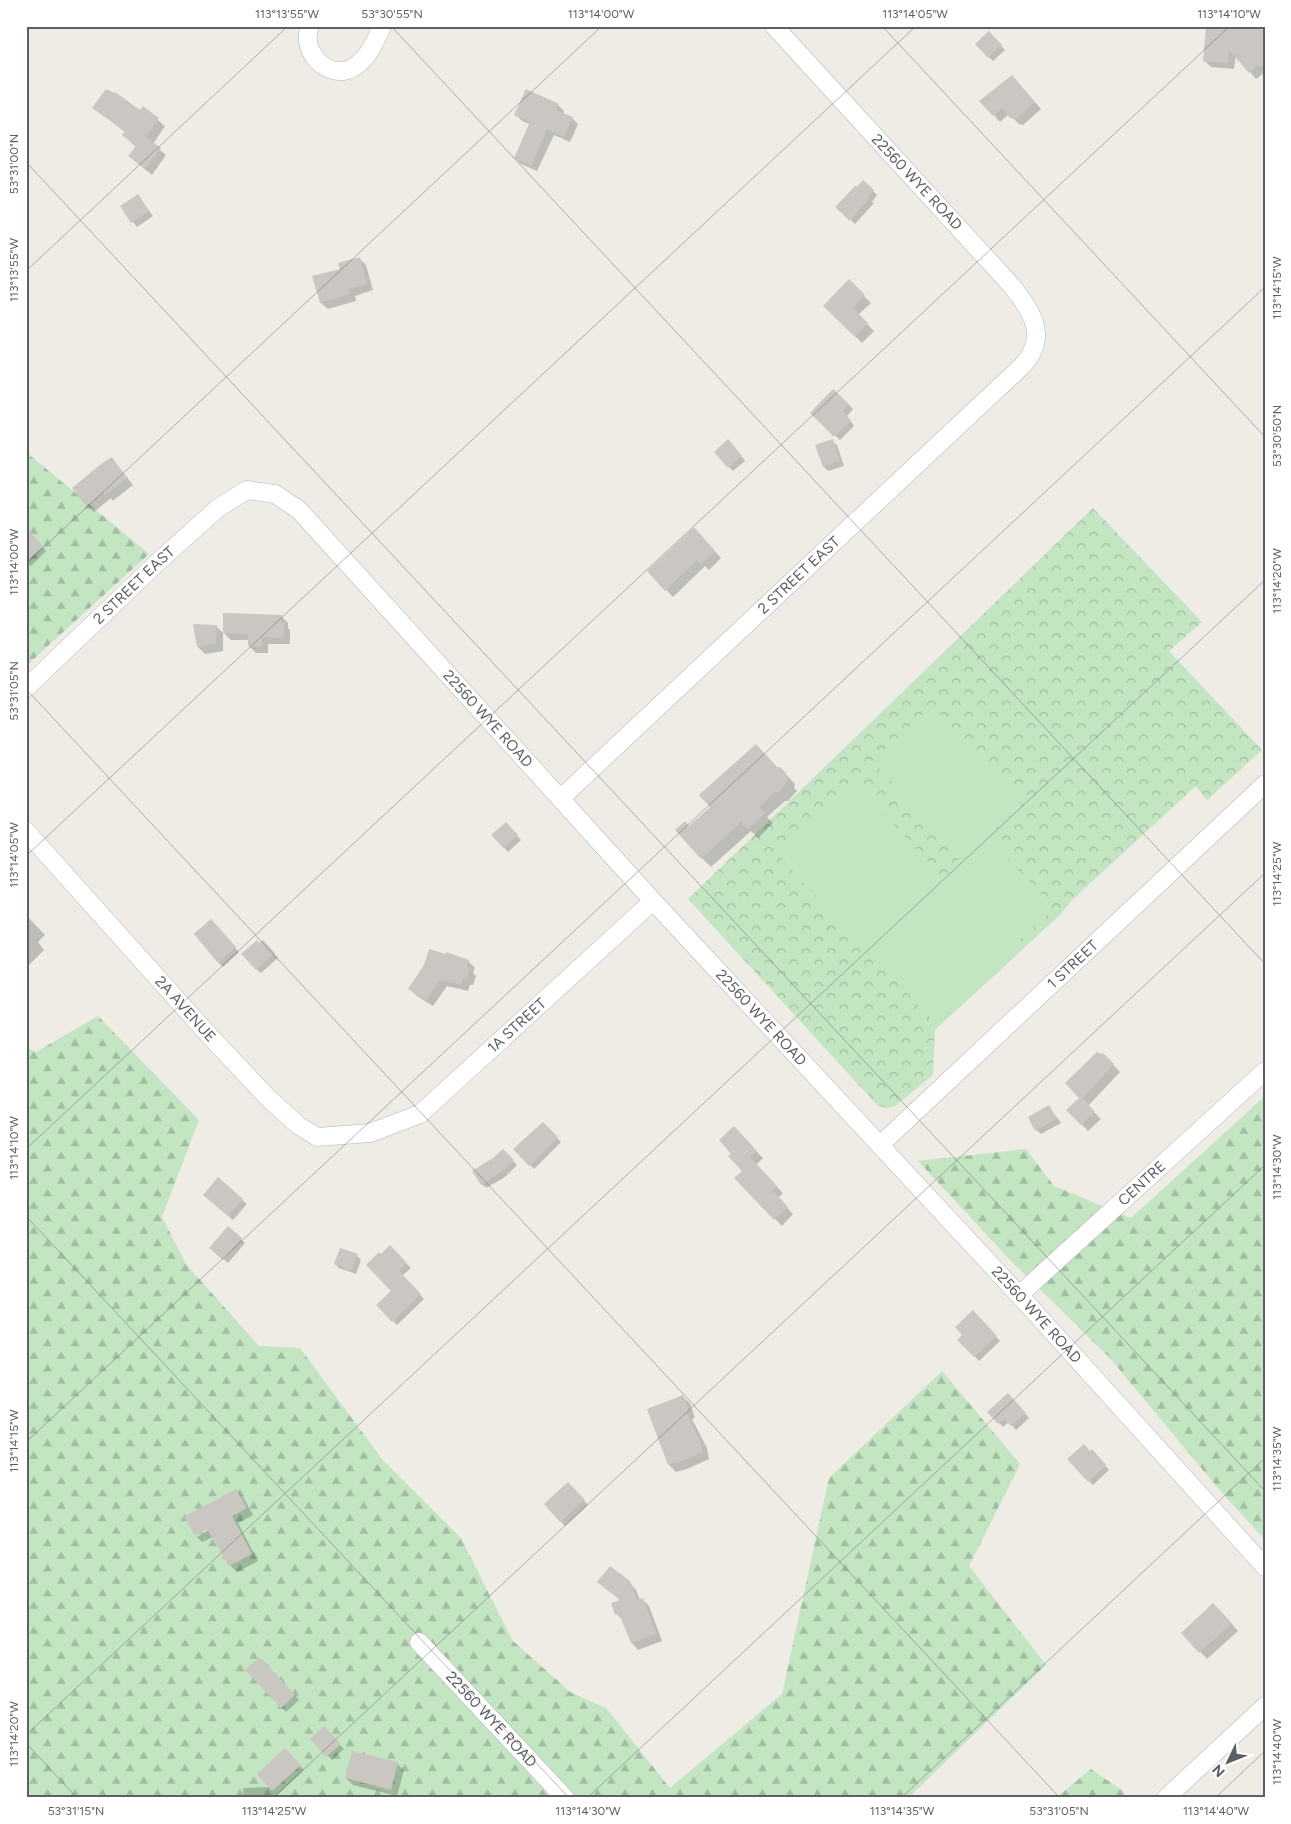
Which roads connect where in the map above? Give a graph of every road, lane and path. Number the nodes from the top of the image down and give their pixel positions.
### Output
1 (310, 26) edge
2 (382, 26) edge
3 (774, 26) edge
4 (1034, 349) joint
5 (247, 490) joint
6 (26, 688) edge
7 (1265, 784) edge
8 (561, 798) junction
9 (26, 831) edge
10 (653, 901) junction
11 (1265, 1071) edge
12 (370, 1133) joint
13 (880, 1145) junction
14 (1019, 1295) junction
15 (1265, 1567) edge
16 (419, 1642) dead end
17 (1265, 1706) edge
18 (565, 1798) edge
19 (1166, 1798) edge

1 - 2 street
3 - 4 street, 22560 WYE ROAD
4 - 8 street, 2 STREET EAST
5 - 6 street, 2 STREET EAST
5 - 8 street, 22560 WYE ROAD
7 - 13 street, 1 STREET
8 - 10 street, 22560 WYE ROAD
9 - 12 street, 2A AVENUE
10 - 12 street, 1A STREET
10 - 13 street, 22560 WYE ROAD
11 - 14 street, CENTRE
13 - 14 street, 22560 WYE ROAD
14 - 15 street, 22560 WYE ROAD
16 - 18 street, 22560 WYE ROAD
17 - 19 street

